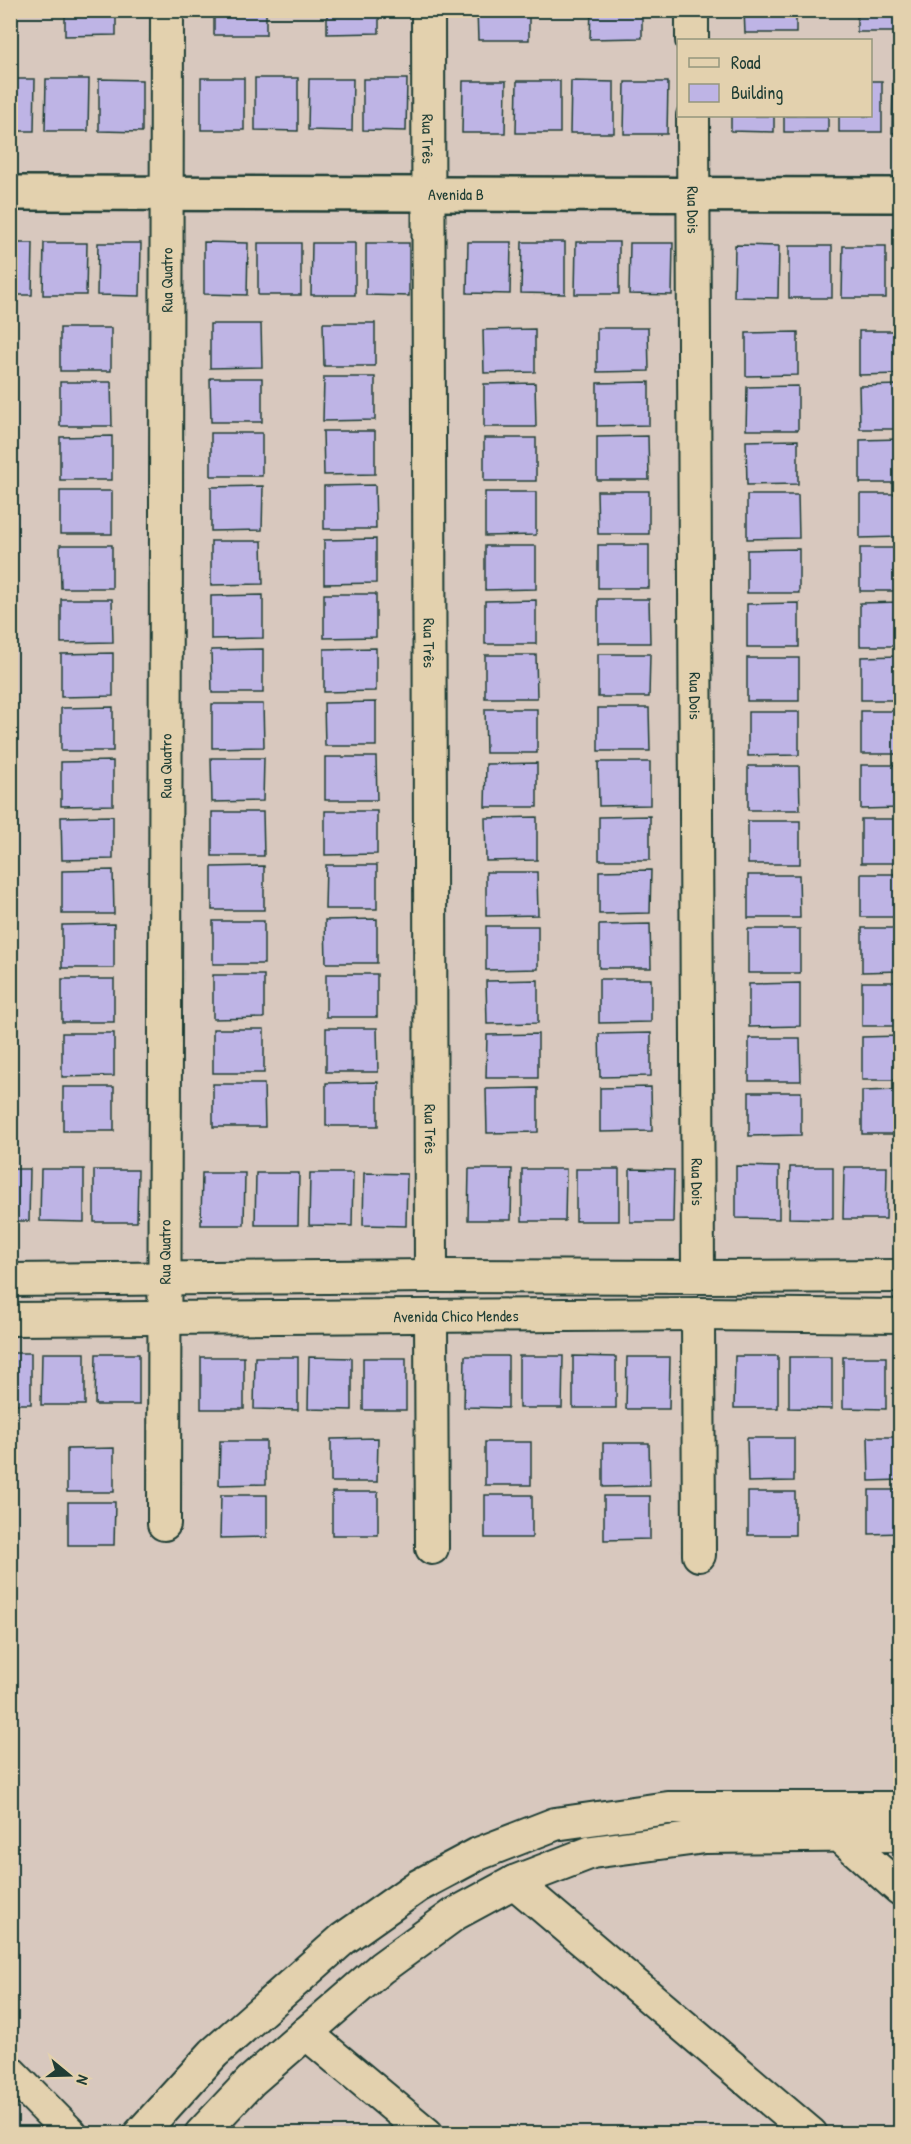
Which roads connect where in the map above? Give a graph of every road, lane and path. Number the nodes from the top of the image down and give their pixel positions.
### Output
1 (167, 10) edge
2 (428, 10) edge
3 (692, 10) edge
4 (692, 39) edge
5 (693, 117) edge
6 (10, 193) edge
7 (167, 193) junction
8 (429, 194) junction
9 (693, 194) junction
10 (900, 195) edge
11 (431, 1276) junction
12 (900, 1276) edge
13 (698, 1277) junction
14 (164, 1278) junction
15 (10, 1280) edge
16 (698, 1314) junction
17 (900, 1316) edge
18 (165, 1317) junction
19 (431, 1317) junction
20 (10, 1319) edge
21 (164, 1524) dead end
22 (432, 1548) dead end
23 (699, 1555) dead end
24 (900, 1808) edge
25 (839, 1822) junction
26 (900, 1835) edge
27 (514, 1882) junction
28 (900, 1889) edge
29 (306, 2033) junction
30 (10, 2072) edge
31 (71, 2133) edge
32 (140, 2133) edge
33 (201, 2133) edge
34 (427, 2133) edge
35 (811, 2133) edge

1 - 7 street, Rua Quatro
2 - 8 street, Rua Três
3 - 4 street
5 - 9 street, Rua Dois
6 - 7 street, Avenida B
7 - 8 street, Avenida B
7 - 14 street, Rua Quatro
8 - 9 street, Avenida B
8 - 11 street, Rua Três
9 - 10 street, Avenida B
9 - 13 street, Rua Dois
11 - 13 street
11 - 14 street
12 - 13 street
14 - 15 street
14 - 18 street, Rua Quatro
16 - 17 street, Avenida Chico Mendes
16 - 19 street, Avenida Chico Mendes
16 - 23 street
18 - 19 street, Avenida Chico Mendes
18 - 20 street, Avenida Chico Mendes
18 - 21 street, Rua Quatro
19 - 22 street
24 - 25 street
25 - 26 street
25 - 27 street
25 - 28 street
25 - 32 street
27 - 29 street
27 - 35 street
29 - 33 street
29 - 34 street
30 - 31 street

